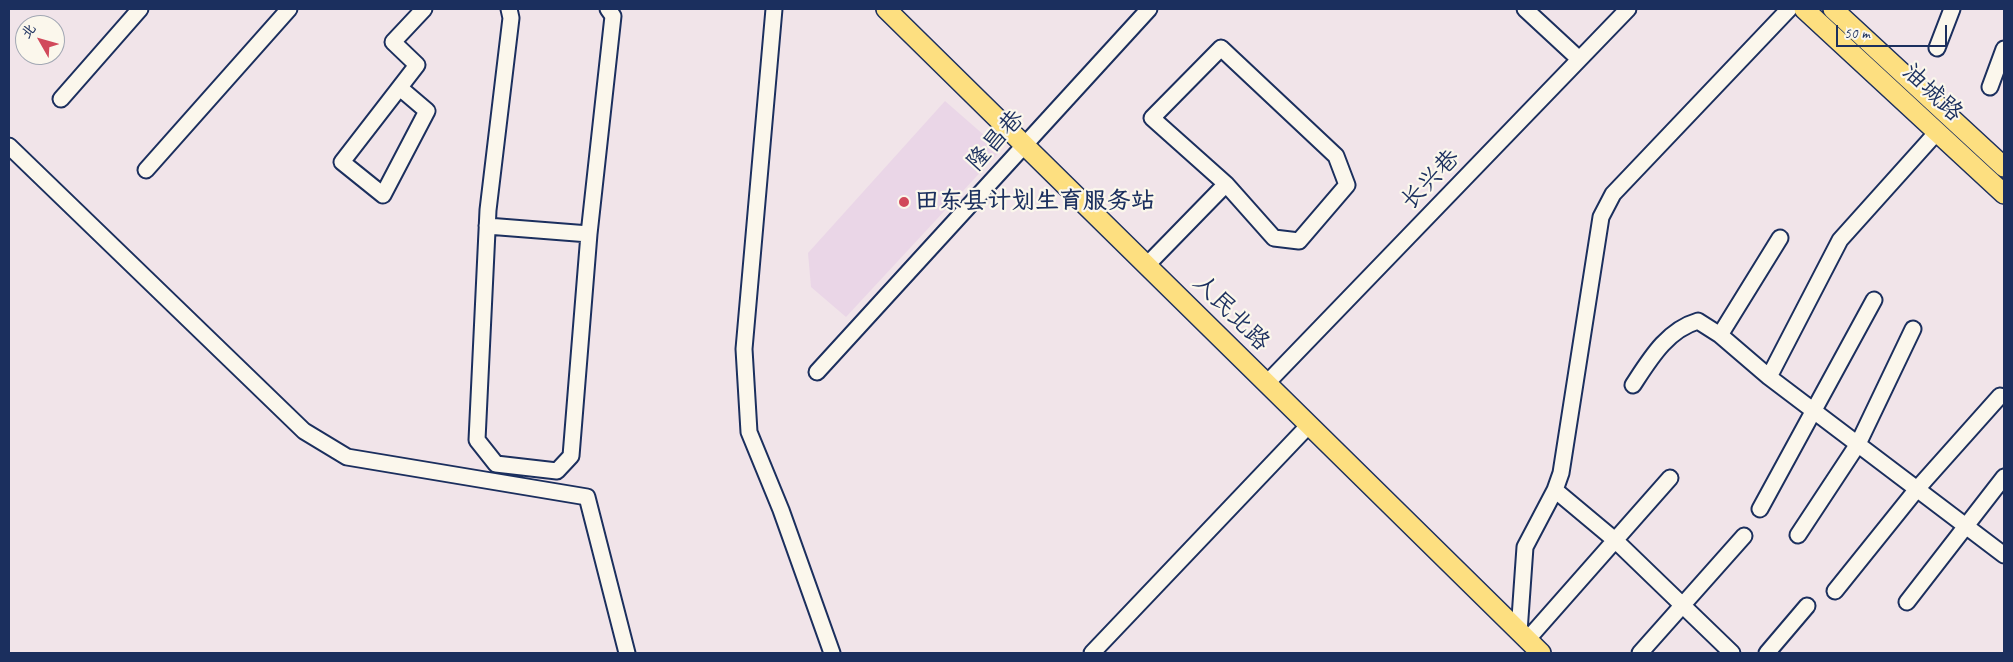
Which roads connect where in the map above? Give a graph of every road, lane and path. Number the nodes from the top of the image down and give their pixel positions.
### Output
1 (140, 9) edge
2 (289, 9) edge
3 (424, 9) edge
4 (509, 9) edge
5 (608, 9) edge
6 (774, 9) edge
7 (886, 9) edge
8 (1149, 9) edge
9 (1525, 9) edge
10 (1628, 9) edge
11 (1789, 9) edge
12 (1804, 9) edge
13 (1833, 9) edge
14 (1952, 9) edge
15 (1938, 48) dead end
16 (2004, 49) edge
17 (1579, 59) junction
18 (1990, 87) dead end
19 (400, 88) junction
20 (61, 99) dead end
21 (1937, 132) junction
22 (1024, 144) junction
23 (9, 146) edge
24 (2004, 167) edge
25 (146, 170) dead end
26 (1226, 184) junction
27 (2004, 194) edge
28 (487, 226) junction
29 (589, 234) junction
30 (1780, 238) dead end
31 (1147, 265) junction
32 (1874, 300) dead end
33 (1913, 329) dead end
34 (1720, 335) junction
35 (817, 372) dead end
36 (1770, 377) junction
37 (1267, 384) junction
38 (1633, 385) dead end
39 (2000, 396) dead end
40 (1813, 410) junction
41 (1309, 425) junction
42 (1858, 444) junction
43 (2004, 477) edge
44 (1670, 478) dead end
45 (1917, 489) junction
46 (1555, 490) junction
47 (1760, 509) dead end
48 (1966, 526) junction
49 (1798, 535) dead end
50 (1744, 536) dead end
51 (1616, 541) junction
52 (2004, 555) edge
53 (1835, 591) dead end
54 (1907, 602) dead end
55 (1682, 606) junction
56 (1807, 606) dead end
57 (1529, 642) edge
58 (627, 653) edge
59 (832, 653) edge
60 (1092, 653) edge
61 (1640, 653) edge
62 (1732, 653) edge
63 (1767, 653) edge

1 - 20 street
2 - 25 street
3 - 19 street
4 - 28 street
5 - 29 street
6 - 59 street
7 - 22 main road, 人民北路
8 - 22 street, 隆昌巷
9 - 17 street
10 - 17 street, 长兴巷
11 - 46 street
12 - 21 main road, 油城路
13 - 24 main road, 油城路
14 - 15 street
16 - 18 street
17 - 37 street, 长兴巷
19 - 19 street
21 - 27 main road, 油城路
21 - 36 street
22 - 31 main road, 人民北路
22 - 35 street, 隆昌巷
23 - 58 street
26 - 26 street
26 - 31 street
28 - 29 street
28 - 29 street
30 - 34 street
31 - 37 main road, 人民北路
32 - 40 street
33 - 42 street
34 - 36 street
34 - 38 street
36 - 40 street
37 - 41 main road, 人民北路
39 - 45 street
40 - 42 street
40 - 47 street
41 - 57 main road, 人民北路
41 - 60 street
42 - 45 street
42 - 49 street
43 - 48 street
44 - 51 street
45 - 48 street
45 - 53 street
46 - 51 street
46 - 57 street
48 - 52 street
48 - 54 street
50 - 55 street
51 - 55 street
51 - 57 street
55 - 61 street
55 - 62 street
56 - 63 street

